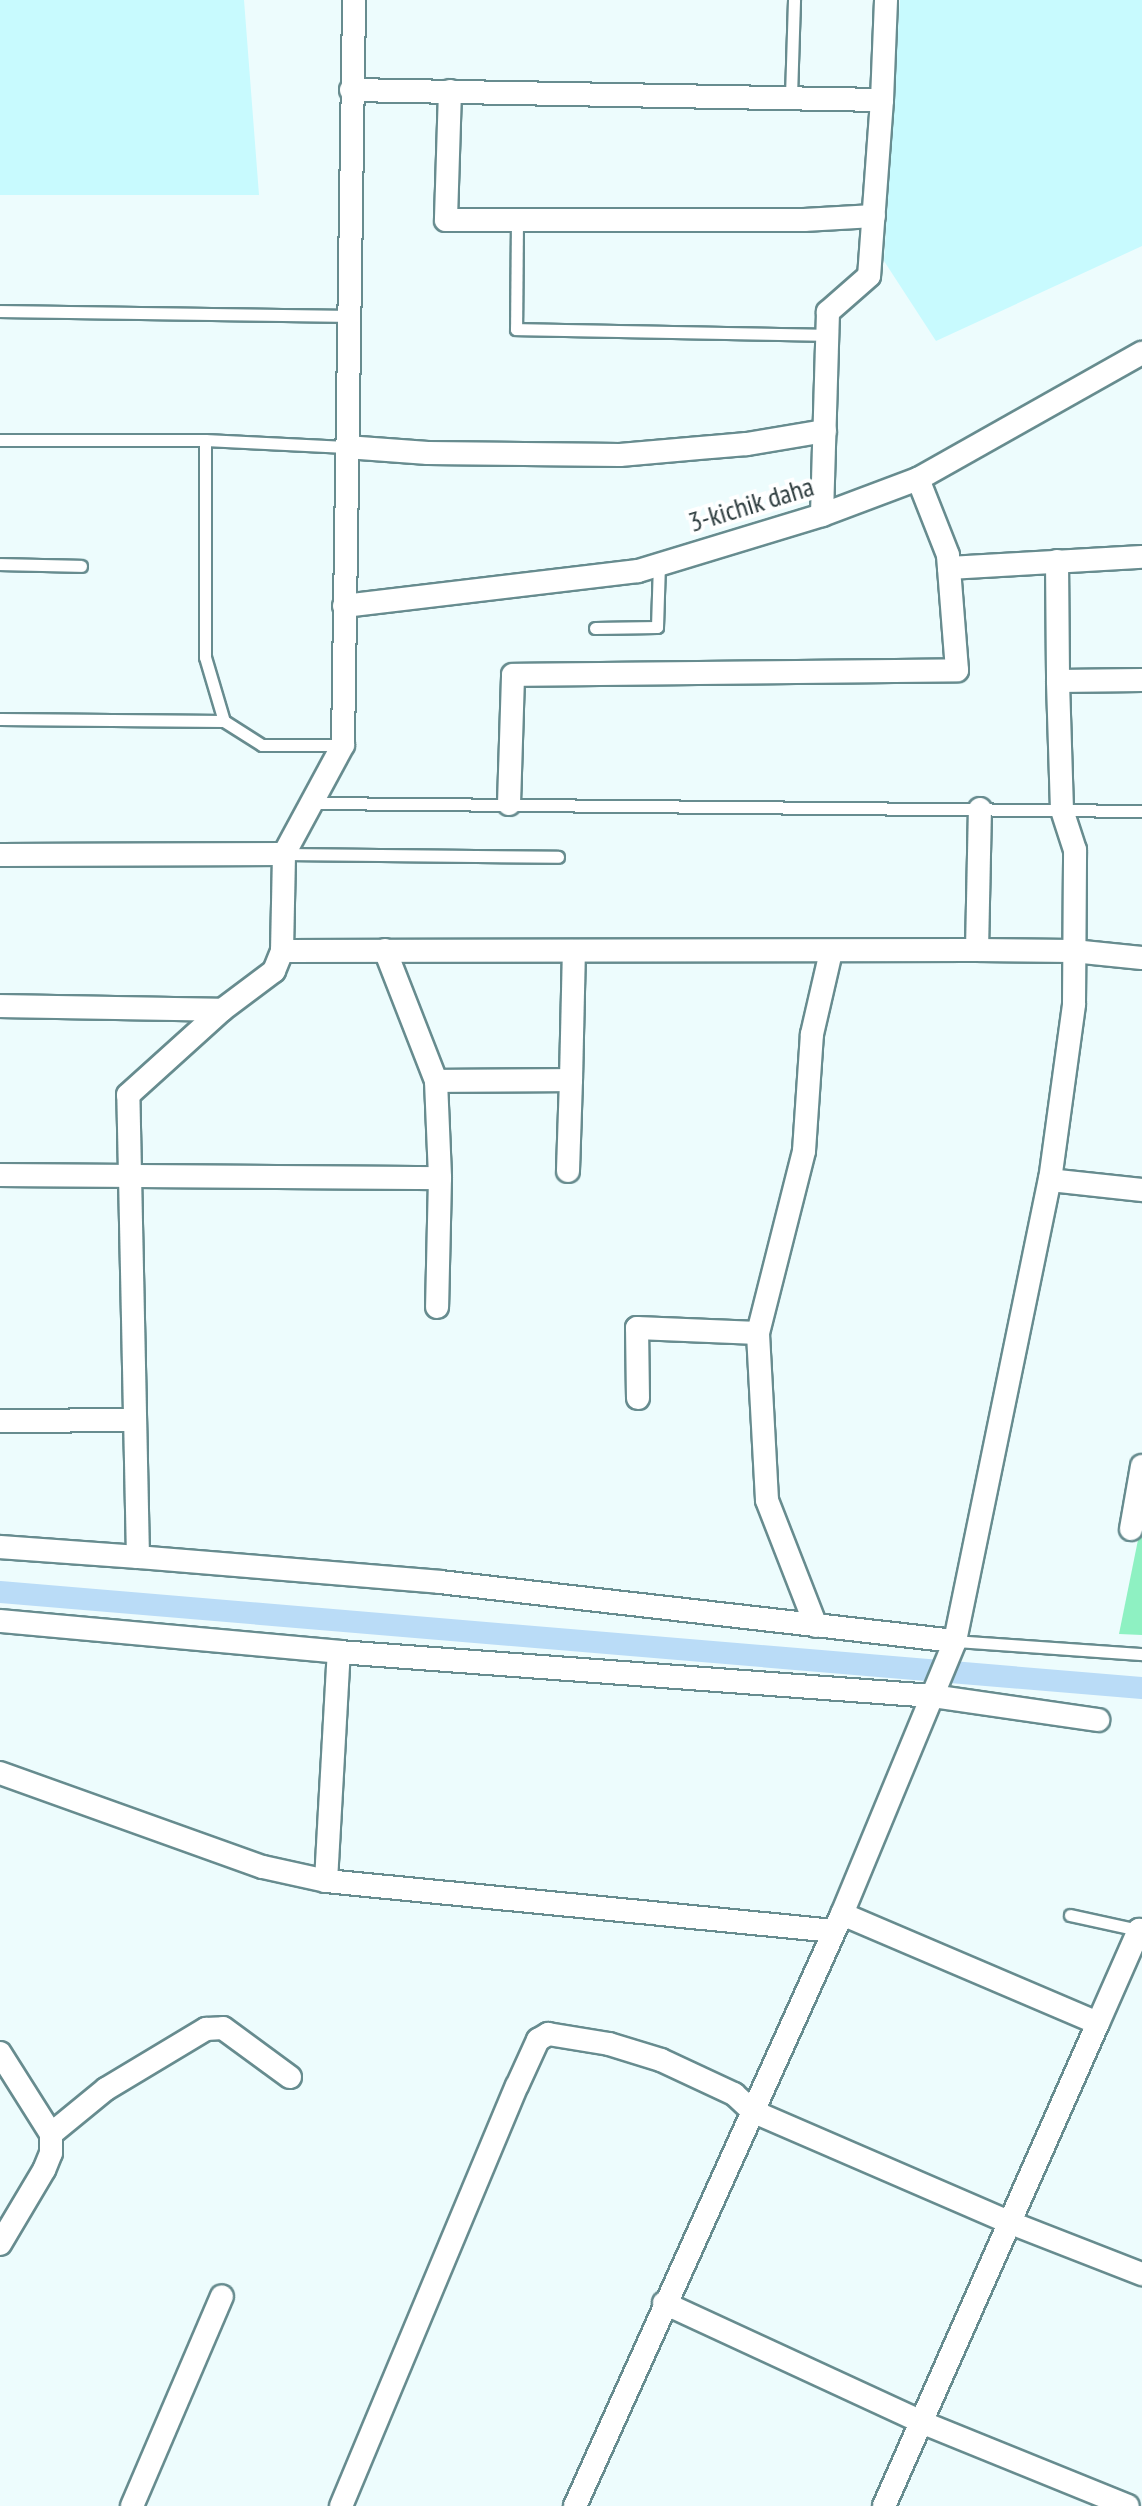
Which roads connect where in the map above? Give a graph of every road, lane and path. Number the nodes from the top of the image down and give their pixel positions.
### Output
1 (354, 0) edge
2 (794, 0) edge
3 (886, 0) edge
4 (351, 90) junction
5 (450, 91) junction
6 (791, 96) junction
7 (882, 100) junction
8 (874, 216) junction
9 (517, 220) junction
10 (0, 311) edge
11 (348, 316) junction
12 (828, 335) junction
13 (1142, 353) edge
14 (825, 431) junction
15 (0, 440) edge
16 (205, 440) junction
17 (346, 447) junction
18 (918, 479) junction
19 (822, 515) junction
20 (1142, 557) edge
21 (1057, 561) junction
22 (0, 564) edge
23 (659, 564) junction
24 (81, 566) dead end
25 (949, 568) junction
26 (344, 606) junction
27 (595, 628) dead end
28 (1142, 680) edge
29 (1058, 681) junction
30 (0, 719) edge
31 (224, 721) junction
32 (343, 745) junction
33 (313, 803) junction
34 (509, 804) junction
35 (980, 809) junction
36 (1062, 810) junction
37 (1142, 811) edge
38 (284, 854) junction
39 (0, 855) edge
40 (558, 857) dead end
41 (385, 950) junction
42 (977, 950) junction
43 (282, 951) junction
44 (574, 951) junction
45 (1073, 951) junction
46 (831, 952) junction
47 (1142, 958) edge
48 (0, 1006) edge
49 (222, 1010) junction
50 (571, 1080) junction
51 (436, 1081) junction
52 (568, 1171) dead end
53 (0, 1175) edge
54 (130, 1176) junction
55 (440, 1178) junction
56 (1050, 1180) junction
57 (1142, 1190) edge
58 (437, 1307) dead end
59 (758, 1333) junction
60 (638, 1398) dead end
61 (135, 1420) junction
62 (0, 1421) edge
63 (1142, 1466) edge
64 (1131, 1529) dead end
65 (0, 1547) edge
66 (138, 1557) junction
67 (0, 1621) edge
68 (816, 1626) junction
69 (955, 1641) junction
70 (339, 1652) junction
71 (1142, 1654) edge
72 (932, 1696) junction
73 (1098, 1720) dead end
74 (0, 1773) edge
75 (326, 1881) junction
76 (1070, 1915) dead end
77 (838, 1922) junction
78 (1140, 1930) edge
79 (1098, 2023) junction
80 (0, 2053) edge
81 (290, 2077) dead end
82 (752, 2111) junction
83 (51, 2134) junction
84 (1011, 2223) junction
85 (0, 2244) edge
86 (1142, 2274) edge
87 (222, 2296) dead end
88 (664, 2303) junction
89 (921, 2422) junction
90 (1121, 2505) edge
91 (132, 2506) edge
92 (341, 2506) edge
93 (575, 2506) edge
94 (884, 2506) edge

1 - 4 street
2 - 6 lane
3 - 7 street
4 - 5 street
4 - 11 street
5 - 6 street
5 - 9 street
6 - 7 street
7 - 8 street
8 - 9 street
8 - 12 street
9 - 12 lane
10 - 11 lane
11 - 17 street
12 - 14 street
13 - 18 street, 3-kichik daha
14 - 17 street
14 - 19 street
15 - 16 lane
16 - 17 lane
16 - 31 lane
17 - 26 street
18 - 19 street, 3-kichik daha
18 - 25 street
19 - 23 street, 3-kichik daha
20 - 21 street
21 - 25 street
21 - 29 street
22 - 24 lane
23 - 26 street, 3-kichik daha
23 - 27 lane
25 - 34 street
26 - 32 street
28 - 29 street
29 - 36 street
30 - 31 lane
31 - 32 lane
32 - 33 street
33 - 34 lane
33 - 38 street
34 - 35 lane
35 - 36 lane
35 - 42 street
36 - 37 lane
36 - 45 street
38 - 39 street
38 - 40 lane
38 - 43 street
41 - 43 street
41 - 44 street
41 - 51 street
42 - 45 street
42 - 46 street
43 - 49 street
44 - 46 street
44 - 50 street
45 - 47 street
45 - 56 street
46 - 59 street
48 - 49 street
49 - 54 street
50 - 51 street
50 - 52 street
51 - 55 street
53 - 54 street
54 - 55 street
54 - 61 street
55 - 58 street
56 - 57 street
56 - 69 street
59 - 60 street
59 - 68 street
61 - 62 street
61 - 66 street
63 - 64 street
65 - 66 street
66 - 68 street
67 - 70 street
68 - 69 street
69 - 71 lane
69 - 72 street
70 - 72 street
70 - 75 street
72 - 73 street
72 - 77 street
74 - 75 street
75 - 77 street
76 - 78 lane
77 - 79 street
77 - 82 street
78 - 79 street
79 - 84 street
80 - 83 street
81 - 83 street
82 - 84 street
82 - 88 street
82 - 92 street
83 - 85 street
84 - 86 street
84 - 89 street
87 - 91 street
88 - 89 street
88 - 93 street
89 - 90 street
89 - 94 street

